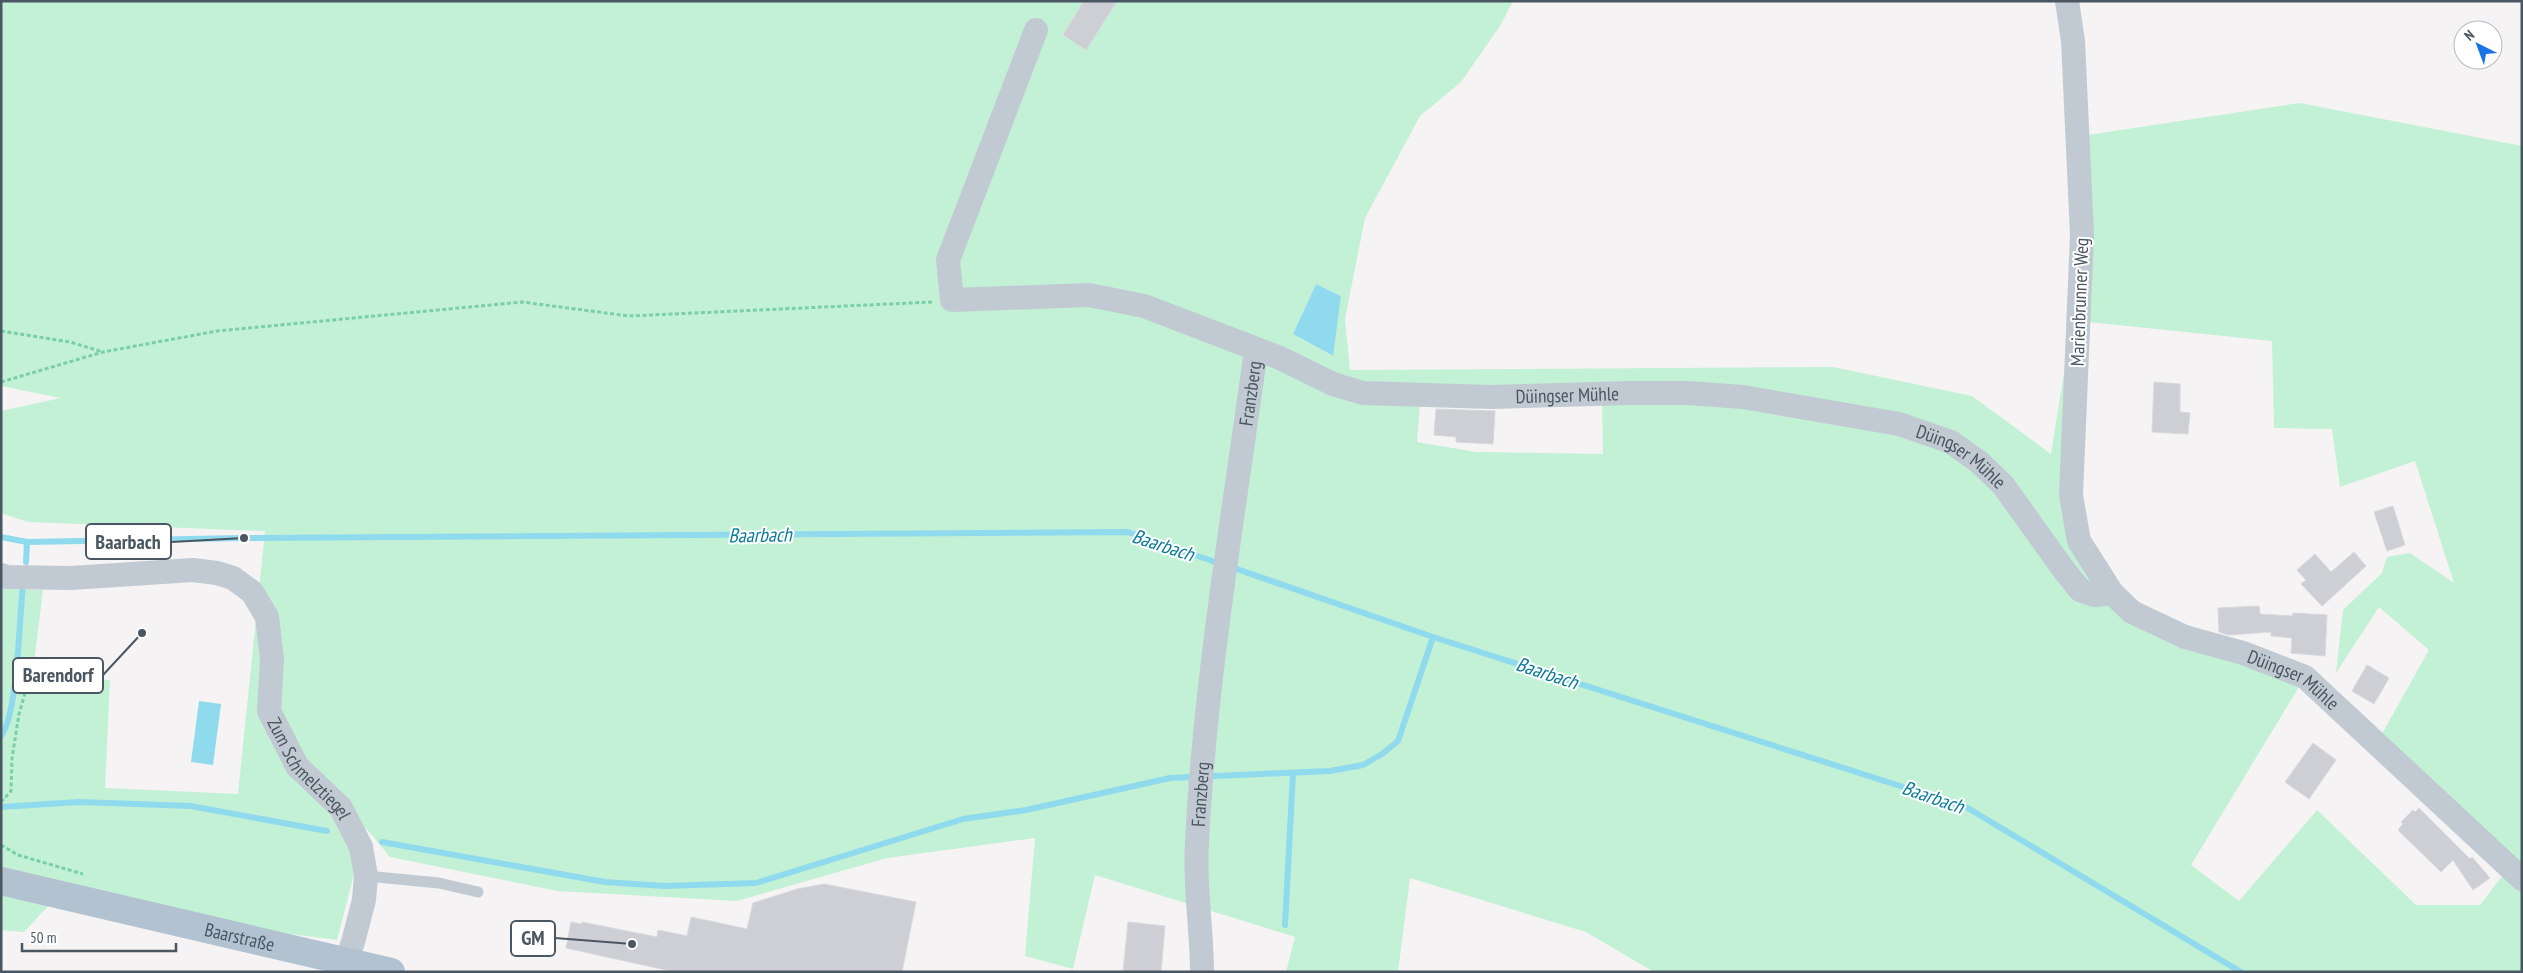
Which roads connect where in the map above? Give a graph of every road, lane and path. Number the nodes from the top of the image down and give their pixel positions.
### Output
1 (2067, 1) edge
2 (1036, 30) dead end
3 (952, 300) junction
4 (1, 331) edge
5 (1256, 350) junction
6 (103, 352) junction
7 (1, 382) edge
8 (1, 575) edge
9 (2112, 592) junction
10 (62, 669) dead end
11 (1, 802) edge
12 (366, 876) junction
13 (2522, 879) edge
14 (1, 881) edge
15 (478, 892) dead end
16 (345, 967) edge
17 (391, 972) edge
18 (1202, 972) edge

1 - 9 street, Marienbrunner Weg
2 - 3 street
3 - 5 street, Franzberg
3 - 6 path
4 - 6 path
5 - 9 street, Düingser Mühle
5 - 18 street, Franzberg
6 - 7 path
8 - 12 street, Zum Schmelztiegel
9 - 13 street, Düingser Mühle
10 - 11 path
12 - 15 lane
12 - 16 street, Zum Schmelztiegel
14 - 16 main road, Baarstraße
16 - 17 main road, Baarstraße

